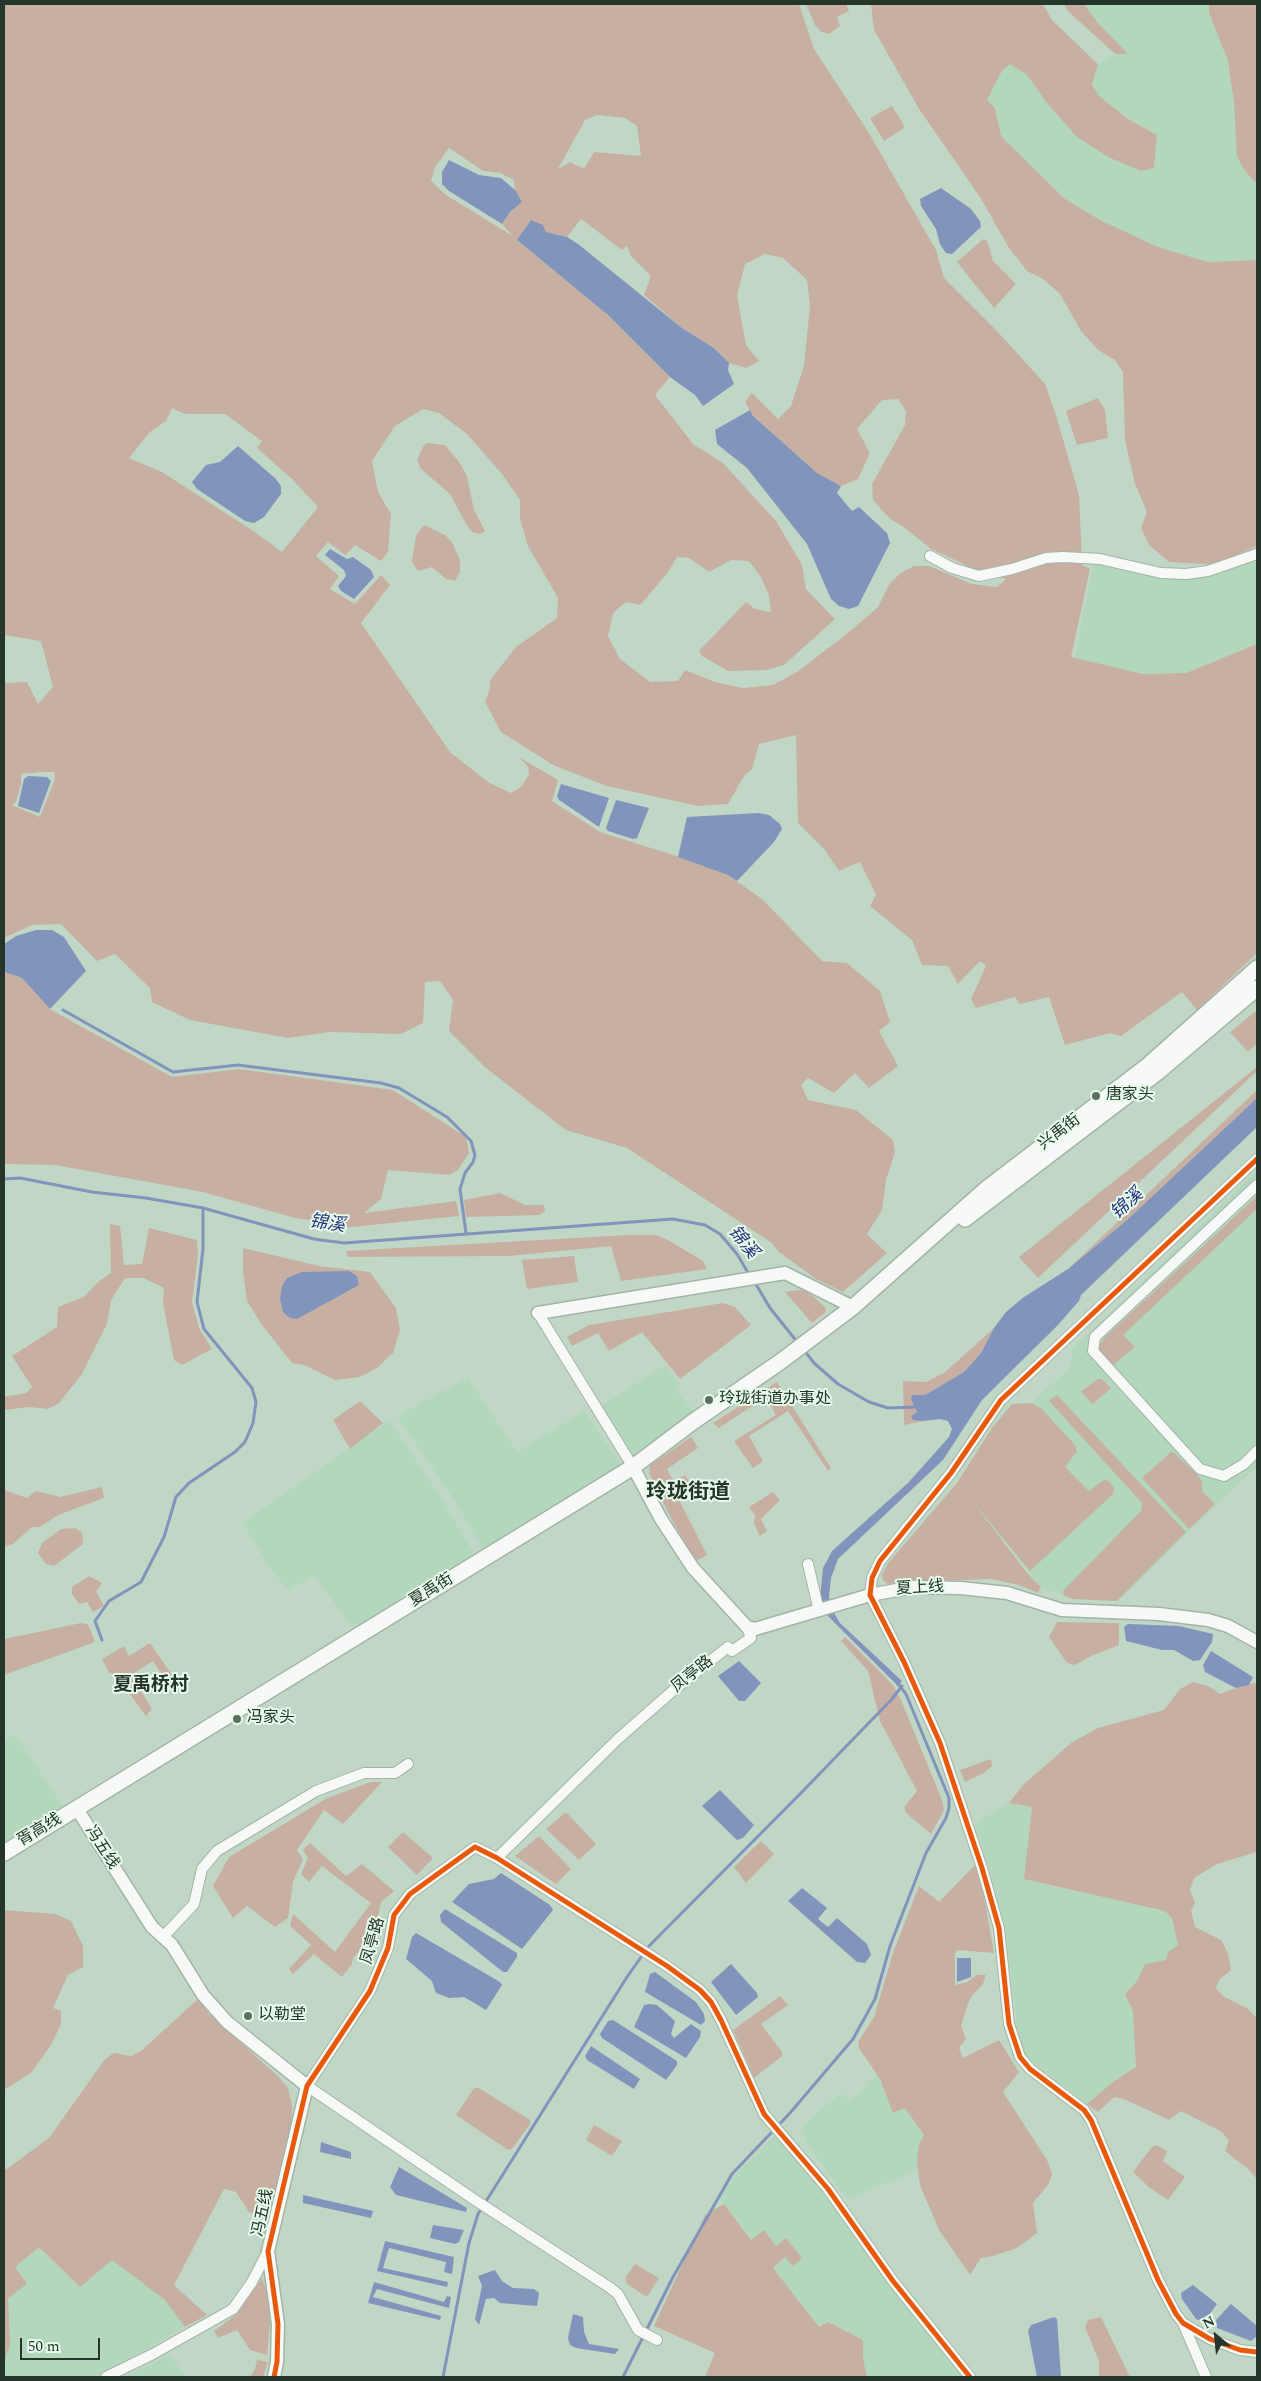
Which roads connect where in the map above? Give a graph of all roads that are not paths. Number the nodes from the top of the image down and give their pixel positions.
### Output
1 (1257, 554) edge
2 (930, 556) dead end
3 (1257, 968) edge
4 (1257, 988) edge
5 (1257, 1159) edge
6 (1257, 1185) edge
7 (908, 1258) junction
8 (853, 1308) junction
9 (538, 1313) joint
10 (1257, 1451) edge
11 (633, 1467) junction
12 (808, 1564) dead end
13 (870, 1595) junction
14 (819, 1610) junction
15 (747, 1627) junction
16 (1257, 1642) edge
17 (408, 1764) dead end
18 (76, 1810) junction
19 (4, 1853) edge
20 (497, 1858) junction
21 (163, 1937) junction
22 (307, 2086) junction
23 (268, 2251) junction
24 (1183, 2323) junction
25 (657, 2340) dead end
26 (1257, 2352) edge
27 (106, 2377) edge
28 (274, 2377) edge
29 (970, 2377) edge
30 (1206, 2377) edge

1 - 2 street
3 - 7 main road, 兴禹街
4 - 7 main road, 兴禹街
5 - 13 street
6 - 10 street
7 - 8 main road, 兴禹街
8 - 9 street
8 - 11 main road, 夏禹街
9 - 11 street
11 - 15 street
11 - 18 main road, 夏禹街
12 - 14 street
13 - 14 street, 夏上线
13 - 16 street, 夏上线
13 - 24 street
14 - 15 street, 夏上线
15 - 20 street, 凤亭路
17 - 21 street
18 - 19 main road, 胥高线
18 - 21 street, 冯五线
20 - 22 street, 凤亭路
20 - 29 street
21 - 22 street, 冯五线
22 - 23 street, 冯五线
22 - 25 street
23 - 27 street
23 - 28 street, 冯五线
24 - 26 street
24 - 30 street

